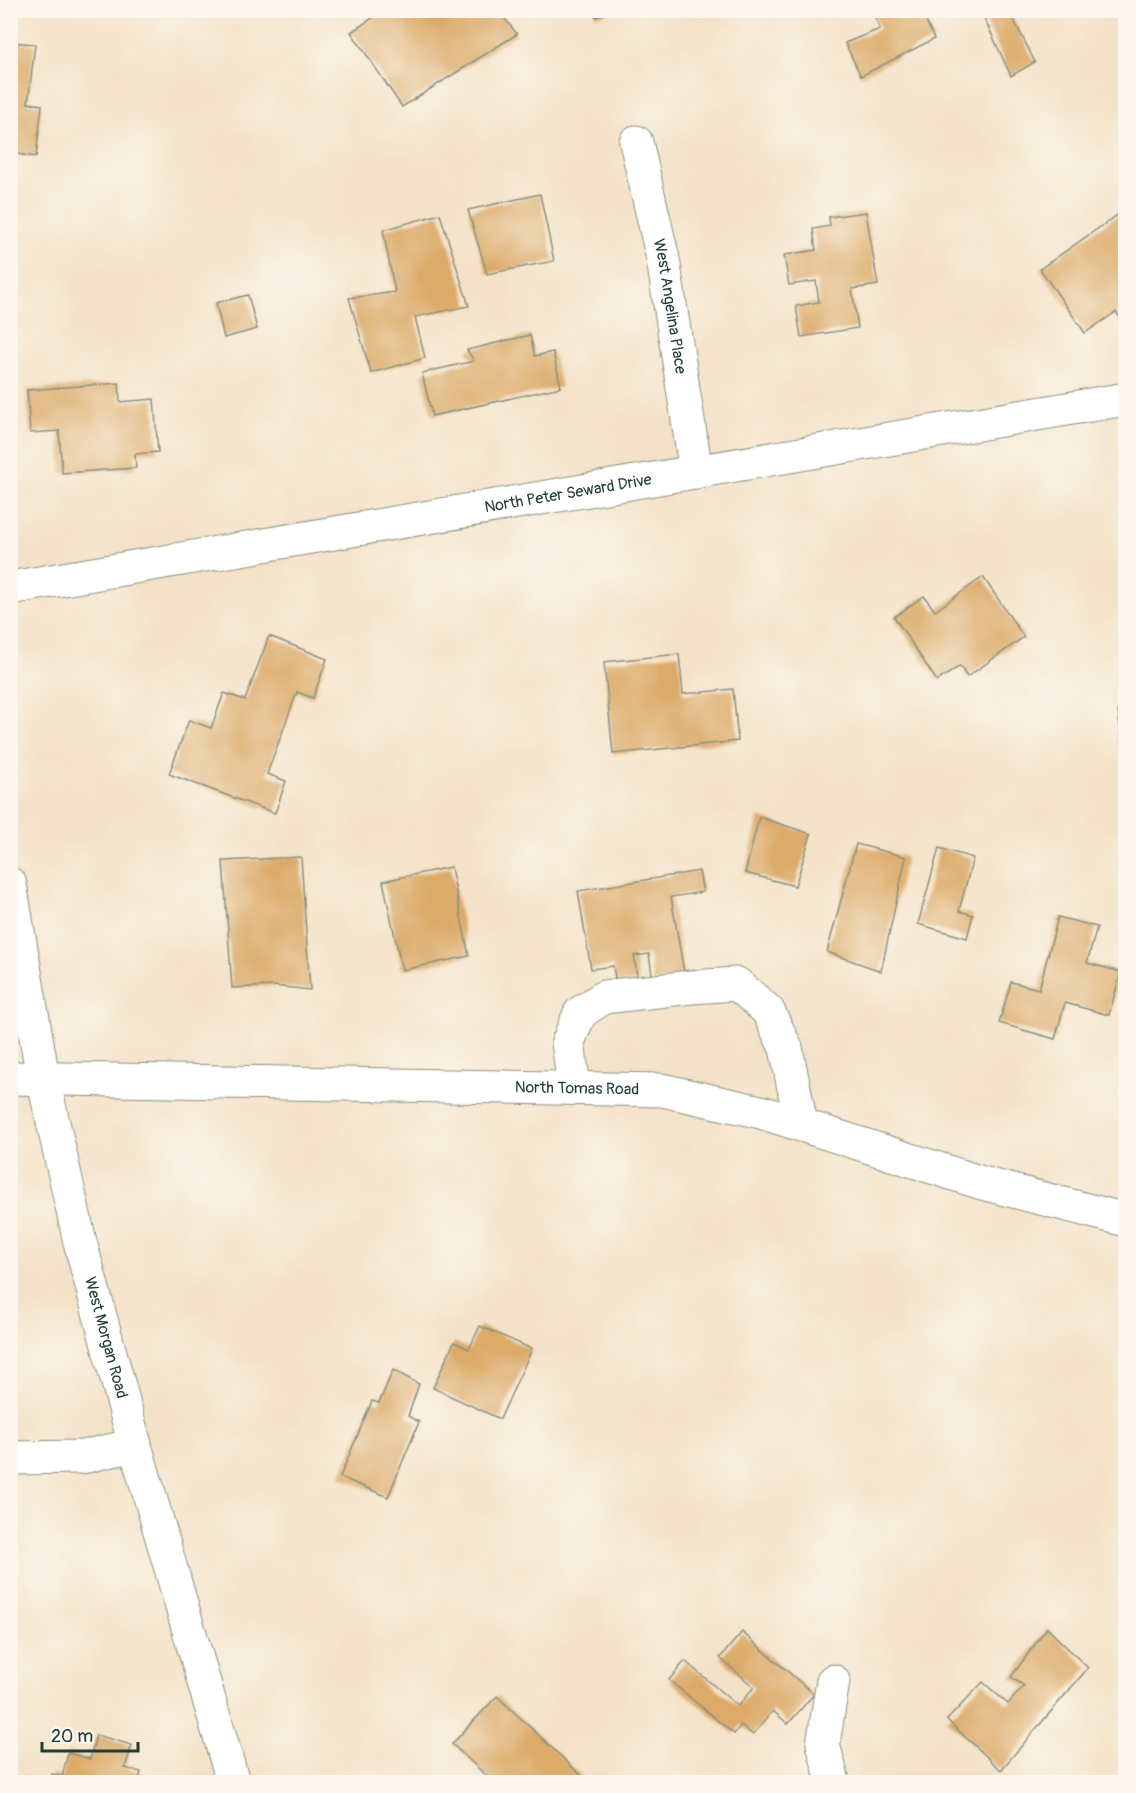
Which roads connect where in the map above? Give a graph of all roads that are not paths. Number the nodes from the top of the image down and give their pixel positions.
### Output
1 (636, 142) dead end
2 (1125, 399) edge
3 (696, 472) junction
4 (10, 588) edge
5 (10, 884) edge
6 (10, 1078) edge
7 (43, 1078) junction
8 (574, 1087) junction
9 (801, 1124) junction
10 (1125, 1220) edge
11 (135, 1445) junction
12 (10, 1458) edge
13 (833, 1681) dead end
14 (233, 1782) edge
15 (833, 1782) edge

1 - 3 street, West Angelina Place
2 - 3 street, North Peter Seward Drive
3 - 4 street, North Peter Seward Drive
5 - 7 street, West Morgan Road
6 - 7 street, North Tomas Road
7 - 8 street, North Tomas Road
7 - 11 street, West Morgan Road
8 - 9 street, North Tomas Road
8 - 9 street
9 - 10 street, North Tomas Road
11 - 12 street
11 - 14 street, West Morgan Road
13 - 15 street

